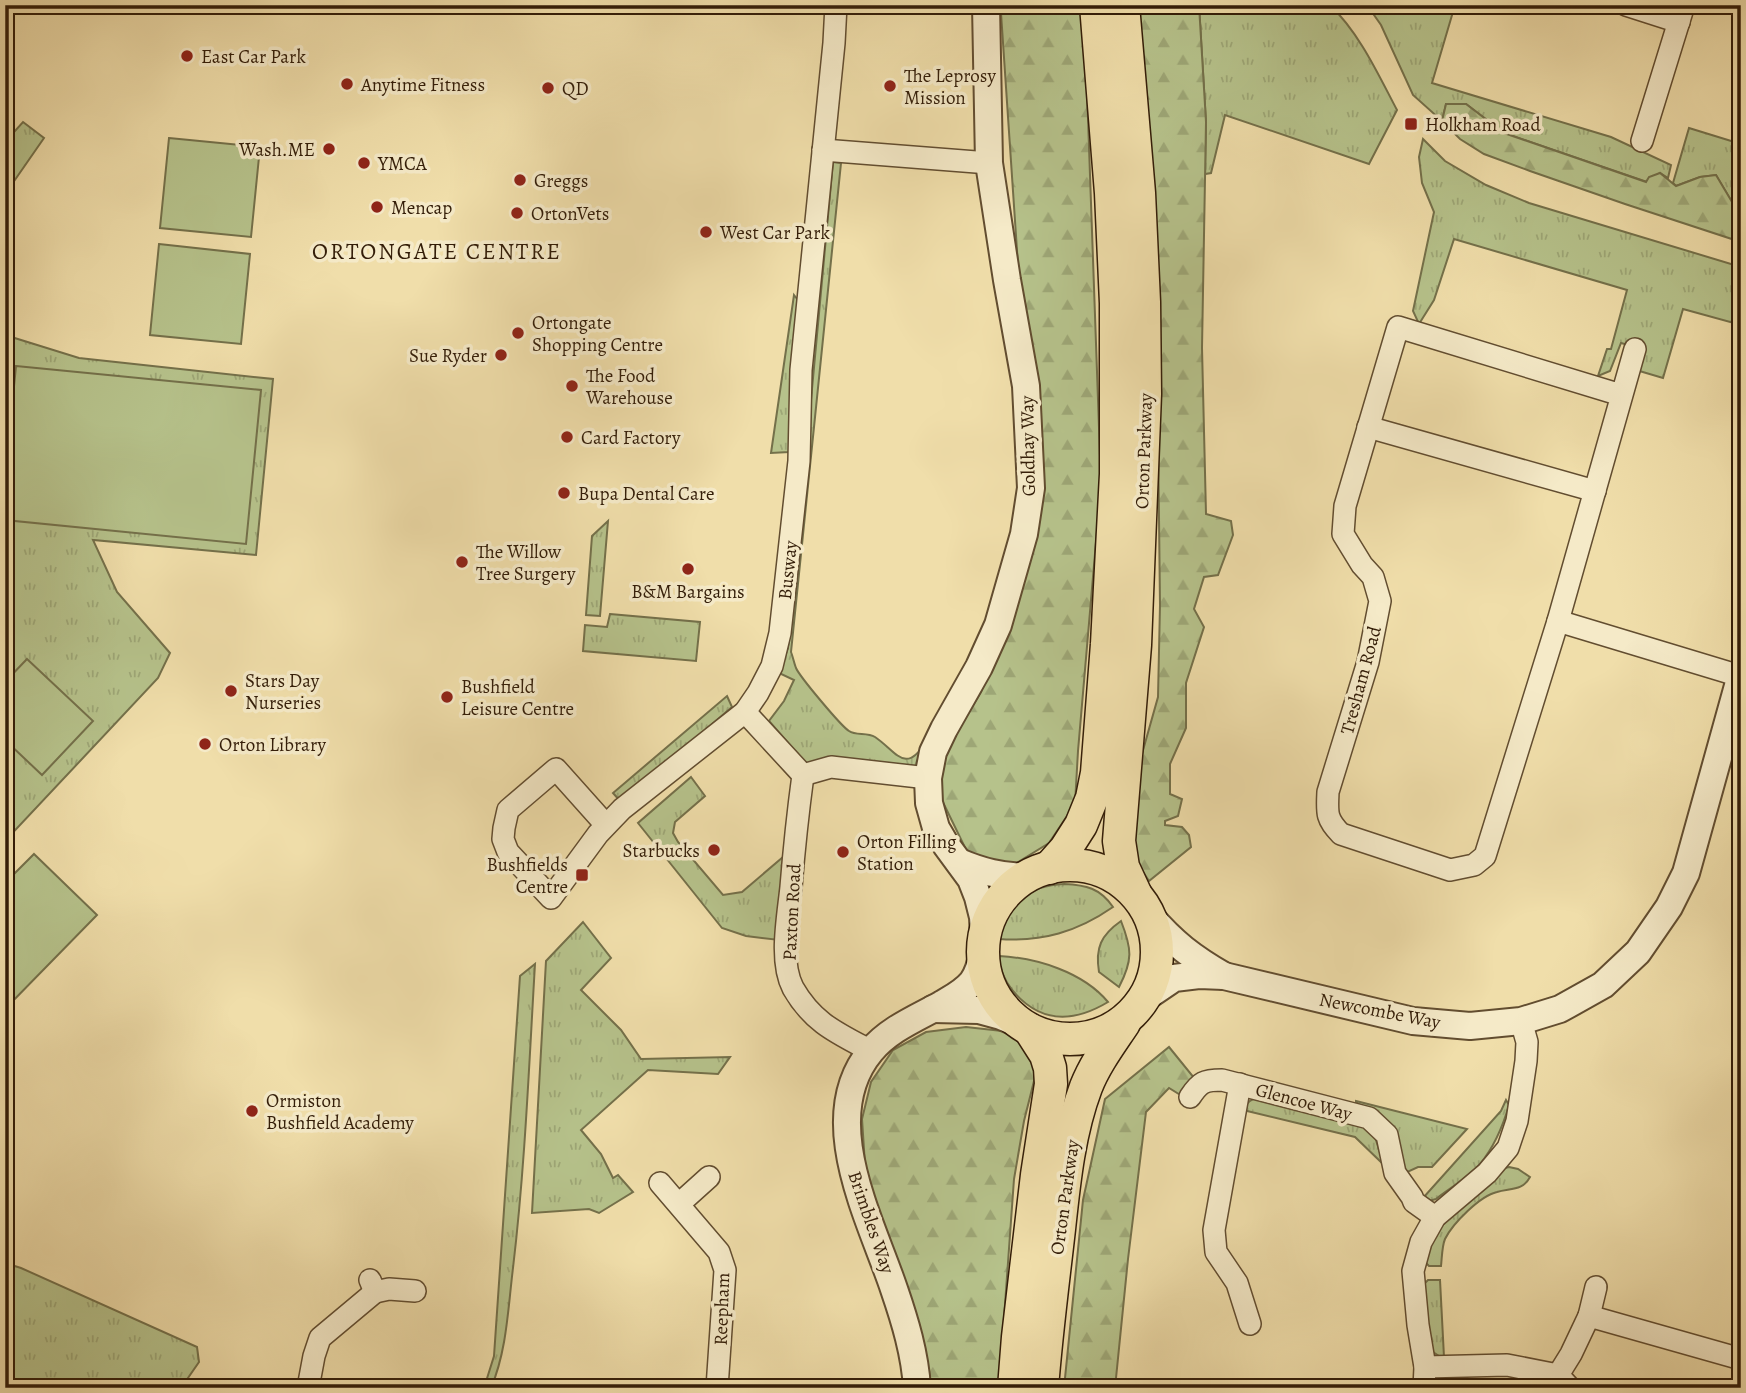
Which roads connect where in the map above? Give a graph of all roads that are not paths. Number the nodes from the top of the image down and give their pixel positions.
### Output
1 (836, 5) edge
2 (986, 5) edge
3 (1096, 5) edge
4 (1123, 5) edge
5 (1626, 5) edge
6 (1682, 13) edge
7 (1642, 141) dead end
8 (822, 150) junction
9 (989, 163) junction
10 (1635, 349) dead end
11 (1621, 395) junction
12 (1368, 427) junction
13 (1595, 491) junction
14 (1558, 621) junction
15 (1741, 676) edge
16 (745, 712) junction
17 (803, 775) junction
18 (928, 778) junction
19 (606, 825) junction
20 (959, 862) junction
21 (1037, 872) junction
22 (1142, 905) junction
23 (983, 945) junction
24 (1224, 976) junction
25 (1136, 1008) junction
26 (933, 1009) junction
27 (1521, 1021) junction
28 (1026, 1028) junction
29 (871, 1051) junction
30 (1240, 1084) junction
31 (1191, 1097) dead end
32 (709, 1177) dead end
33 (660, 1183) dead end
34 (679, 1204) junction
35 (1436, 1217) junction
36 (1596, 1287) dead end
37 (415, 1291) dead end
38 (1589, 1316) junction
39 (1251, 1324) dead end
40 (1741, 1359) edge
41 (1424, 1378) edge
42 (1564, 1382) edge
43 (308, 1388) edge
44 (717, 1388) edge
45 (917, 1388) edge
46 (1014, 1388) edge
47 (1042, 1388) edge

1 - 8 street, Busway
2 - 9 street, Goldhay Way
3 - 21 main road, Orton Parkway
4 - 22 main road, Orton Parkway
5 - 6 street
6 - 7 street
8 - 9 street
8 - 16 street, Busway
9 - 18 street, Goldhay Way
10 - 11 street, Tresham Road
11 - 12 street, Tresham Road
11 - 13 street, Tresham Road
12 - 13 street
12 - 14 street, Tresham Road
13 - 14 street, Tresham Road
14 - 15 street
15 - 27 street, Newcombe Way
16 - 17 street
16 - 19 street, Busway
17 - 18 street
17 - 29 street, Paxton Road
18 - 20 street, Goldhay Way
19 - 19 street, Busway
20 - 21 street
20 - 23 street, Goldhay Way
21 - 22 main road
21 - 23 main road
22 - 24 street, Newcombe Way
22 - 25 main road
23 - 26 street, Brimbles Way
23 - 28 main road
24 - 25 street, Newcombe Way
24 - 27 street, Newcombe Way
25 - 28 main road
25 - 47 main road, Orton Parkway
26 - 28 street, Brimbles Way
26 - 29 street, Brimbles Way
27 - 35 street
28 - 46 main road, Orton Parkway
29 - 45 street, Brimbles Way
30 - 31 street, Glencoe Way
30 - 35 street, Glencoe Way
30 - 39 street, Glencoe Way
32 - 34 street
33 - 34 street, Reepham
34 - 44 street, Reepham
35 - 41 street
36 - 38 street
37 - 43 street
38 - 40 street
38 - 42 street
41 - 42 street

